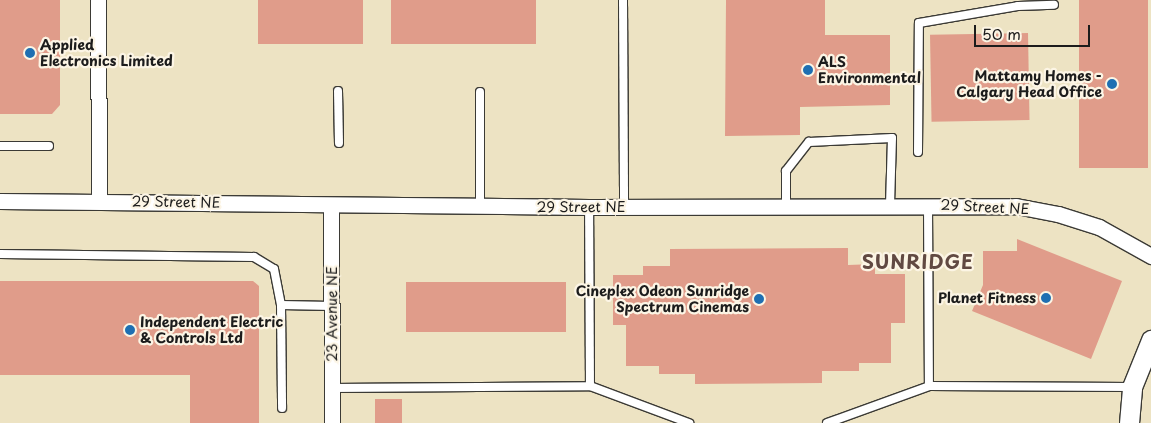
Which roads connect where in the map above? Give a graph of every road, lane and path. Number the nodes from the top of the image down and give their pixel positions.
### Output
1 (98, 0) edge
2 (623, 0) edge
3 (1054, 6) dead end
4 (338, 90) dead end
5 (480, 92) dead end
6 (339, 143) dead end
7 (0, 146) edge
8 (49, 146) dead end
9 (918, 152) dead end
10 (0, 201) edge
11 (99, 201) junction
12 (331, 205) junction
13 (890, 205) junction
14 (928, 205) junction
15 (480, 206) junction
16 (786, 206) junction
17 (589, 207) junction
18 (624, 207) junction
19 (0, 254) edge
20 (1151, 256) edge
21 (280, 305) junction
22 (332, 306) junction
23 (1151, 340) edge
24 (590, 386) junction
25 (929, 386) junction
26 (1132, 387) junction
27 (332, 388) junction
28 (282, 408) dead end
29 (332, 423) edge
30 (689, 423) edge
31 (827, 423) edge
32 (1129, 423) edge

1 - 11 street
2 - 18 lane
3 - 9 lane
4 - 6 lane
5 - 15 lane
7 - 8 lane
10 - 11 street, 29 Street NE
11 - 12 street, 29 Street NE
12 - 15 street, 29 Street NE
12 - 22 street, 23 Avenue NE
13 - 14 street, 29 Street NE
13 - 16 street, 29 Street NE
13 - 16 lane
14 - 20 street, 29 Street NE
14 - 25 lane
15 - 17 street, 29 Street NE
16 - 18 street, 29 Street NE
17 - 18 street, 29 Street NE
17 - 24 lane
19 - 21 lane
21 - 22 lane
21 - 28 lane
22 - 27 street, 23 Avenue NE
23 - 26 street
24 - 27 lane
24 - 30 lane
25 - 26 lane
25 - 31 lane
26 - 32 street
27 - 29 street, 23 Avenue NE

